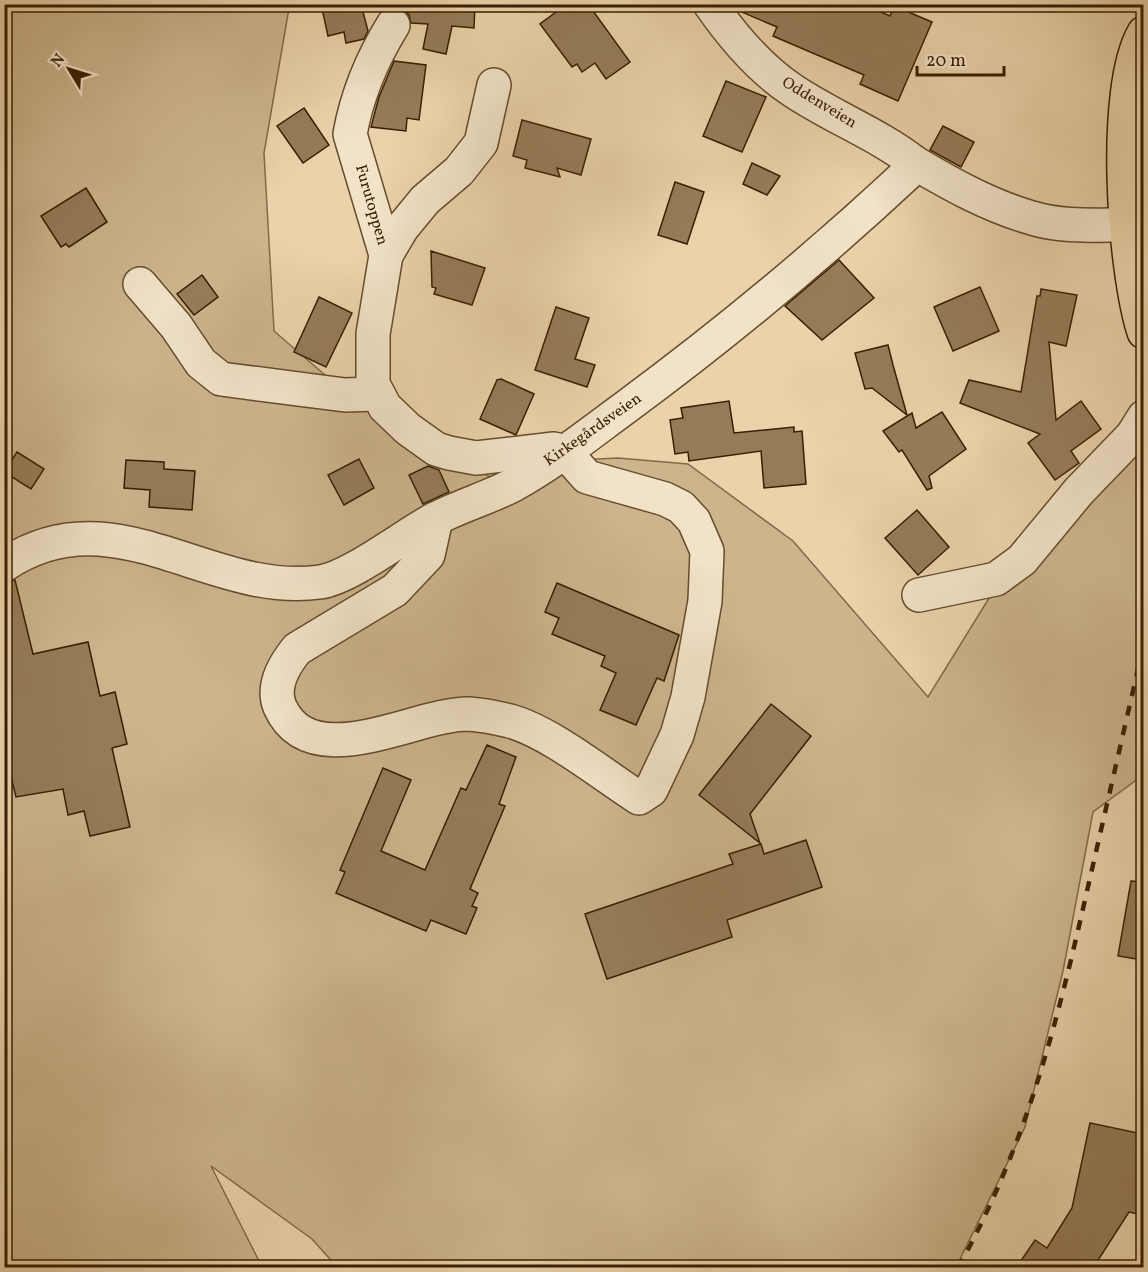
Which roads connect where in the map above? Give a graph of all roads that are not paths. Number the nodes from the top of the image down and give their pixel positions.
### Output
1 (710, 4) edge
2 (393, 25) dead end
3 (1143, 33) edge
4 (494, 85) dead end
5 (915, 163) junction
6 (1124, 225) junction
7 (386, 255) junction
8 (140, 284) dead end
9 (1143, 332) edge
10 (376, 394) junction
11 (1143, 417) edge
12 (565, 452) junction
13 (436, 519) junction
14 (4, 565) edge
15 (919, 595) dead end

1 - 5 street, Oddenveien
2 - 7 street, Furutoppen
3 - 6 main road
4 - 7 street
5 - 6 street
5 - 12 street, Kirkegårdsveien
6 - 9 main road
7 - 10 street, Furutoppen
8 - 10 street
10 - 12 street
11 - 15 street
12 - 13 street, Kirkegårdsveien
12 - 13 street
13 - 14 street, Kirkegårdsveien

